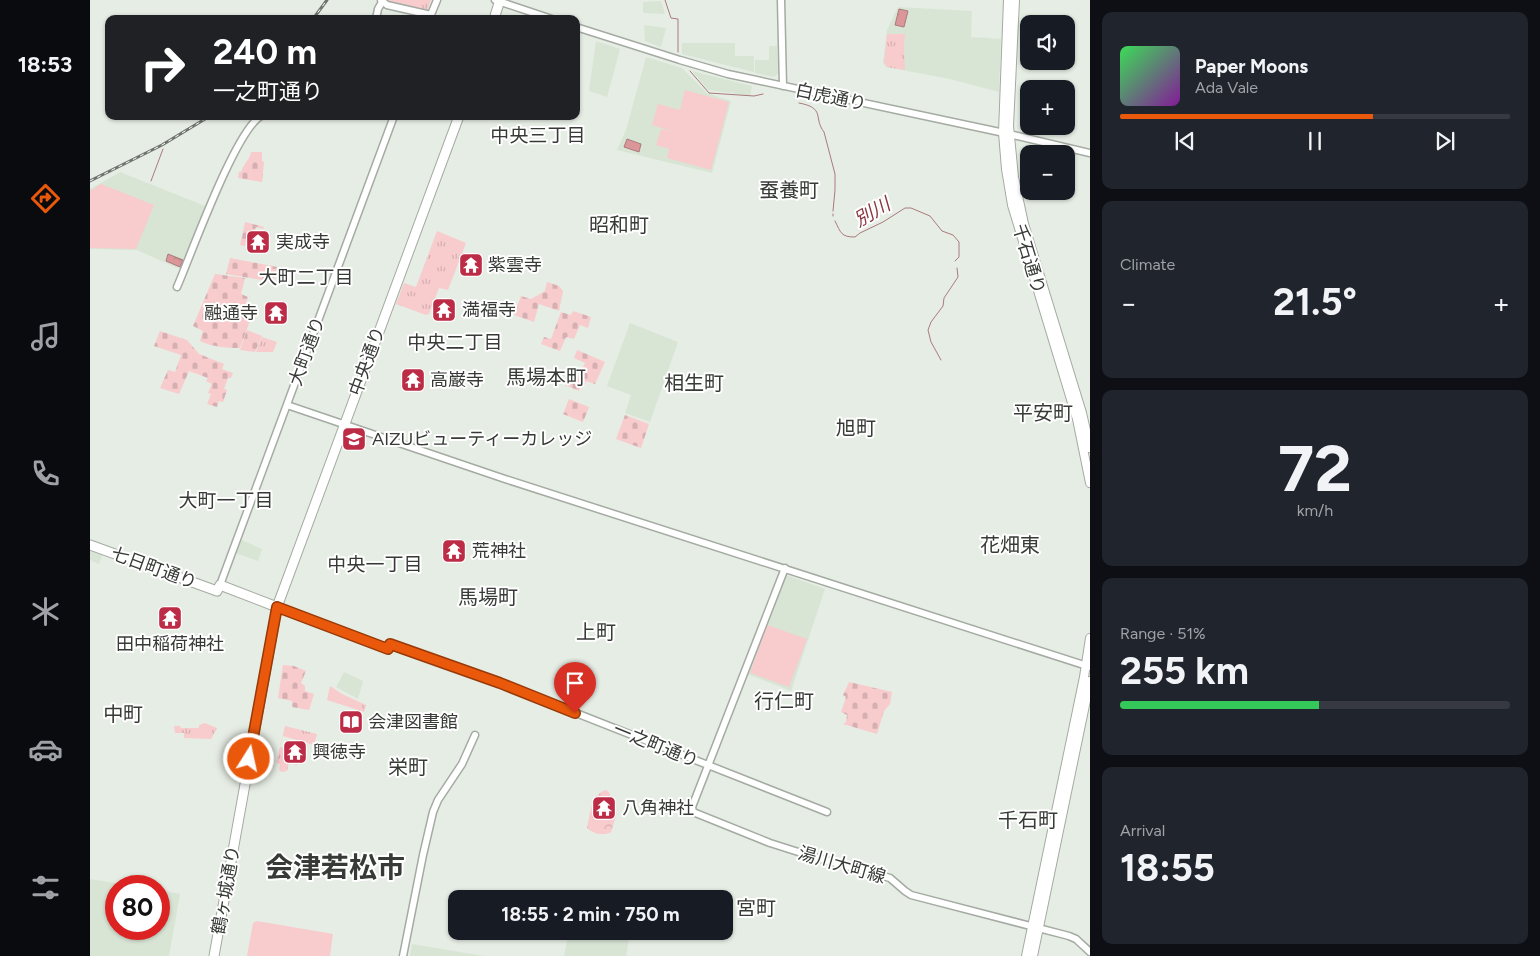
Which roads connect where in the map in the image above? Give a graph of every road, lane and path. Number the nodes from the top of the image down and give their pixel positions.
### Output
1 (437, 0) edge
2 (781, 0) edge
3 (1008, 0) edge
4 (1015, 0) edge
5 (381, 1) edge
6 (498, 1) edge
7 (377, 15) edge
8 (423, 15) edge
9 (431, 15) edge
10 (495, 15) edge
11 (540, 15) edge
12 (580, 28) edge
13 (783, 86) junction
14 (255, 120) edge
15 (393, 120) edge
16 (458, 120) edge
17 (1006, 134) junction
18 (1090, 153) edge
19 (177, 287) dead end
20 (287, 405) junction
21 (344, 425) junction
22 (1090, 448) edge
23 (1090, 483) edge
24 (90, 545) edge
25 (785, 568) junction
26 (219, 588) junction
27 (277, 607) junction
28 (1090, 638) edge
29 (1088, 667) edge
30 (1090, 681) edge
31 (475, 735) dead end
32 (708, 766) junction
33 (827, 812) dead end
34 (1035, 926) junction
35 (1090, 952) edge
36 (214, 956) edge
37 (403, 956) edge
38 (1026, 956) edge
39 (1033, 956) edge

1 - 9 street
2 - 13 street
3 - 17 main road, 千石通り
4 - 17 main road, 千石通り
5 - 7 street
5 - 8 street
6 - 10 highway
6 - 11 street
12 - 13 street, 白虎通り
13 - 17 street, 白虎通り
14 - 19 street
15 - 20 street, 大町通り
16 - 21 highway, 中央通り
17 - 18 street, 白虎通り
17 - 22 main road, 千石通り
17 - 23 main road, 千石通り
20 - 21 street
20 - 26 street, 大町通り
21 - 25 street
21 - 27 highway, 中央通り
24 - 26 highway, 七日町通り
25 - 29 street
25 - 32 street
26 - 27 highway, 一之町通り
27 - 32 street, 一之町通り
27 - 36 highway, 鶴ヶ城通り
28 - 29 main road
29 - 34 main road
30 - 34 main road
31 - 37 street
32 - 33 street
32 - 34 street, 湯川大町線
34 - 35 street, 湯川大町線
34 - 38 main road
34 - 39 main road

